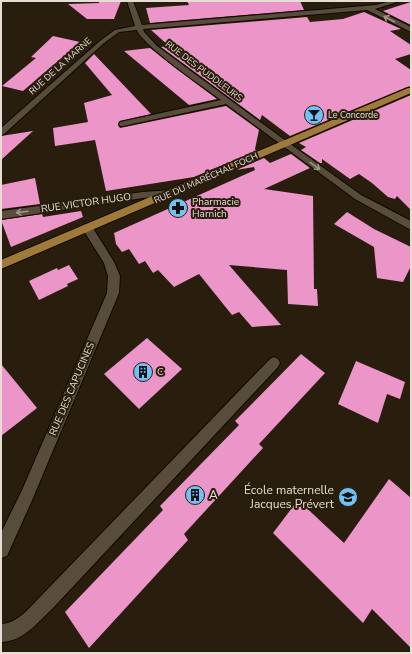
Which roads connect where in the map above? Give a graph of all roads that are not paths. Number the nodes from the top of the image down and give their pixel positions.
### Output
1 (130, 1) edge
2 (397, 1) edge
3 (367, 4) edge
4 (138, 27) junction
5 (411, 30) edge
6 (411, 90) edge
7 (228, 102) junction
8 (123, 124) dead end
9 (1, 132) edge
10 (283, 143) junction
11 (172, 193) junction
12 (1, 215) edge
13 (411, 226) edge
14 (87, 228) junction
15 (1, 265) edge
16 (274, 363) dead end
17 (1, 550) edge
18 (1, 633) edge

1 - 4 street, RUE DES PUDDLEURS
2 - 3 street, RUE DE LA MARNE
3 - 4 street, RUE DE LA MARNE
5 -> 3 street
4 - 7 street, RUE DES PUDDLEURS
4 - 9 street, RUE DE LA MARNE
6 - 10 main road, RUE DU MARÉCHAL FOCH
7 - 8 street
7 - 10 street, RUE DES PUDDLEURS
10 - 11 main road, RUE DU MARÉCHAL FOCH
10 -> 13 street, RUE DES PUDDLEURS
11 -> 12 street, RUE VICTOR HUGO
11 - 14 main road, RUE DU MARÉCHAL FOCH
14 - 15 main road, RUE DU MARÉCHAL FOCH
14 - 17 street, RUE DES CAPUCINES
16 - 18 street

